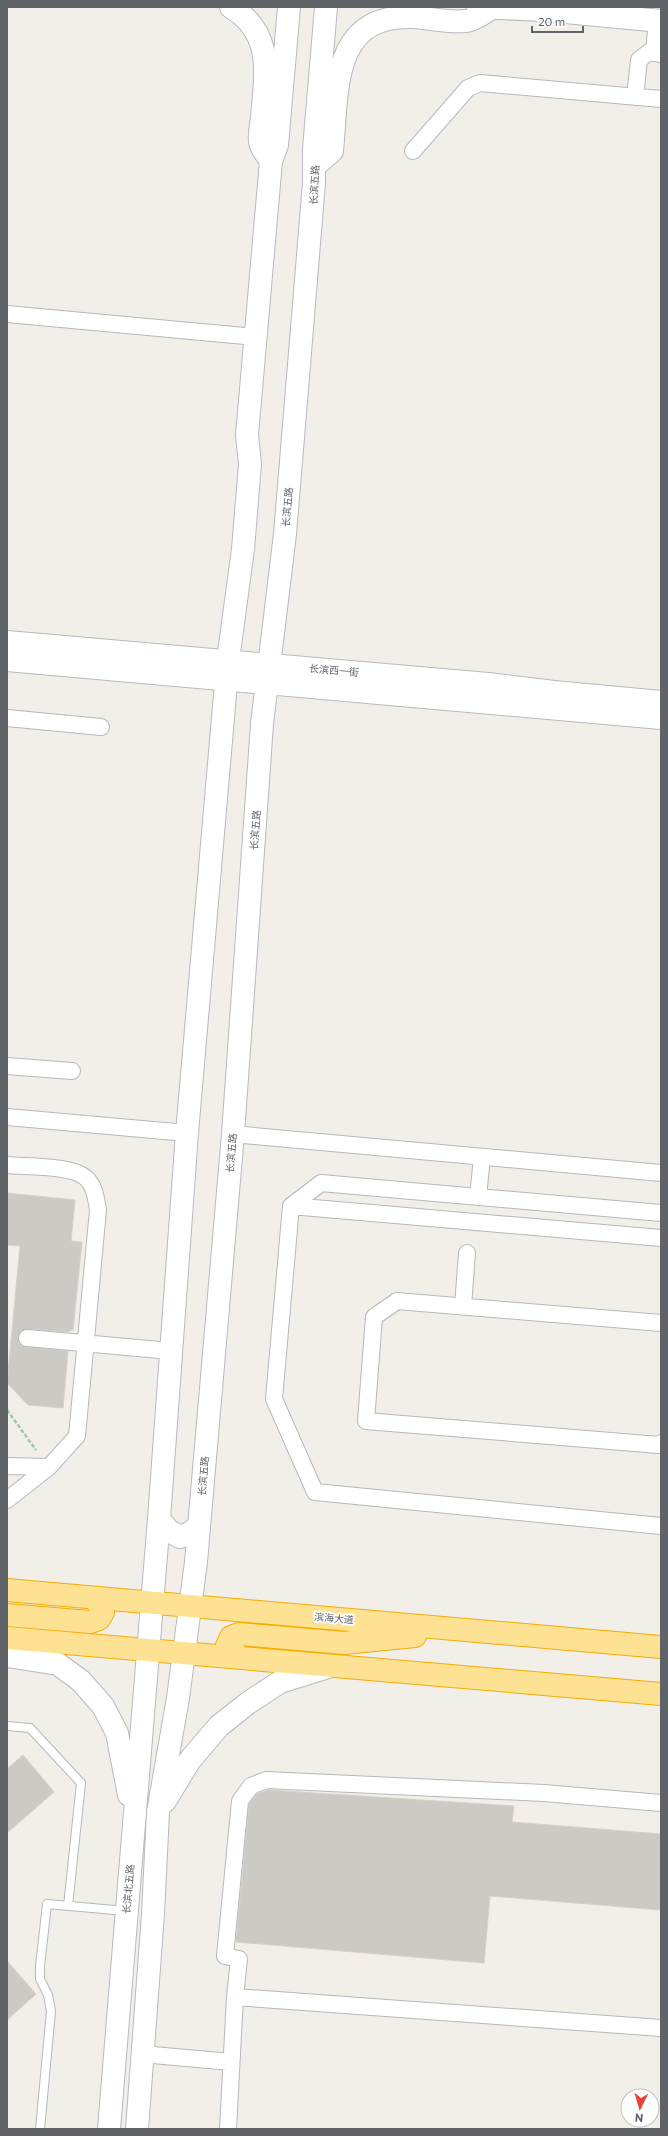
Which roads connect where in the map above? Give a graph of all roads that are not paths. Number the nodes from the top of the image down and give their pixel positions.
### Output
1 (231, 7) edge
2 (289, 7) edge
3 (326, 7) edge
4 (484, 8) edge
5 (659, 20) edge
6 (657, 53) edge
7 (635, 97) junction
8 (661, 99) edge
9 (413, 151) dead end
10 (271, 161) junction
11 (316, 165) junction
12 (7, 314) edge
13 (256, 337) junction
14 (7, 642) edge
15 (7, 660) edge
16 (227, 670) junction
17 (268, 674) junction
18 (661, 702) edge
19 (7, 718) edge
20 (661, 718) edge
21 (101, 727) dead end
22 (7, 1066) edge
23 (72, 1071) dead end
24 (7, 1117) edge
25 (187, 1133) junction
26 (233, 1134) junction
27 (482, 1157) junction
28 (7, 1165) edge
29 (661, 1174) edge
30 (478, 1197) junction
31 (291, 1206) junction
32 (661, 1212) edge
33 (661, 1238) edge
34 (467, 1252) dead end
35 (463, 1306) junction
36 (661, 1323) edge
37 (27, 1338) dead end
38 (86, 1343) junction
39 (171, 1351) junction
40 (661, 1443) edge
41 (7, 1466) edge
42 (49, 1467) junction
43 (7, 1500) edge
44 (159, 1519) junction
45 (199, 1526) junction
46 (661, 1526) edge
47 (7, 1590) edge
48 (93, 1598) junction
49 (152, 1603) junction
50 (190, 1606) junction
51 (7, 1615) edge
52 (464, 1630) junction
53 (7, 1638) edge
54 (661, 1647) edge
55 (148, 1650) junction
56 (184, 1653) junction
57 (7, 1656) edge
58 (242, 1658) junction
59 (330, 1666) junction
60 (661, 1694) edge
61 (7, 1726) edge
62 (661, 1803) edge
63 (158, 1812) junction
64 (134, 1814) junction
65 (68, 1906) junction
66 (126, 1911) junction
67 (235, 1998) junction
68 (661, 2028) edge
69 (142, 2054) junction
70 (231, 2062) junction
71 (40, 2129) edge
72 (109, 2129) edge
73 (137, 2129) edge
74 (228, 2129) edge

1 - 10 main road
2 - 10 main road
3 - 11 main road, 长滨五路
4 - 5 main road
4 - 11 main road
5 - 6 street
6 - 7 street
7 - 8 street
7 - 9 street
10 - 13 main road
11 - 17 main road, 长滨五路
12 - 13 street
13 - 16 main road
14 - 16 main road, 长滨西一街
15 - 16 main road, 长滨西一街
16 - 17 main road, 长滨西一街
16 - 25 main road
17 - 18 main road, 长滨西一街
17 - 20 main road, 长滨西一街
17 - 26 main road, 长滨五路
19 - 21 street
22 - 23 street
24 - 25 street
25 - 39 main road
26 - 27 street
26 - 45 main road, 长滨五路
27 - 29 street
27 - 30 street
28 - 38 street
30 - 31 street
30 - 32 street
31 - 33 street
31 - 46 street
34 - 35 street
35 - 36 street
35 - 40 street
37 - 38 street
38 - 39 street
38 - 42 street
39 - 44 main road
41 - 42 street
42 - 43 street
44 - 45 main road
44 - 49 main road
45 - 50 main road, 长滨五路
47 - 48 highway, 滨海大道
48 - 49 highway, 滨海大道
48 - 51 highway
49 - 50 highway, 滨海大道
49 - 55 main road
50 - 52 highway, 滨海大道
50 - 56 main road, 长滨五路
52 - 54 highway, 滨海大道
52 - 58 highway
53 - 55 highway
55 - 56 highway
55 - 64 main road, 长滨北五路
56 - 58 highway
56 - 63 main road
57 - 64 main road
58 - 59 highway
59 - 60 highway
59 - 63 main road
61 - 65 lane
62 - 67 street
63 - 69 main road
64 - 66 main road, 长滨北五路
65 - 66 lane
65 - 71 lane
66 - 72 main road, 长滨北五路
67 - 68 street
67 - 70 street
69 - 70 street
69 - 73 main road
70 - 74 street

